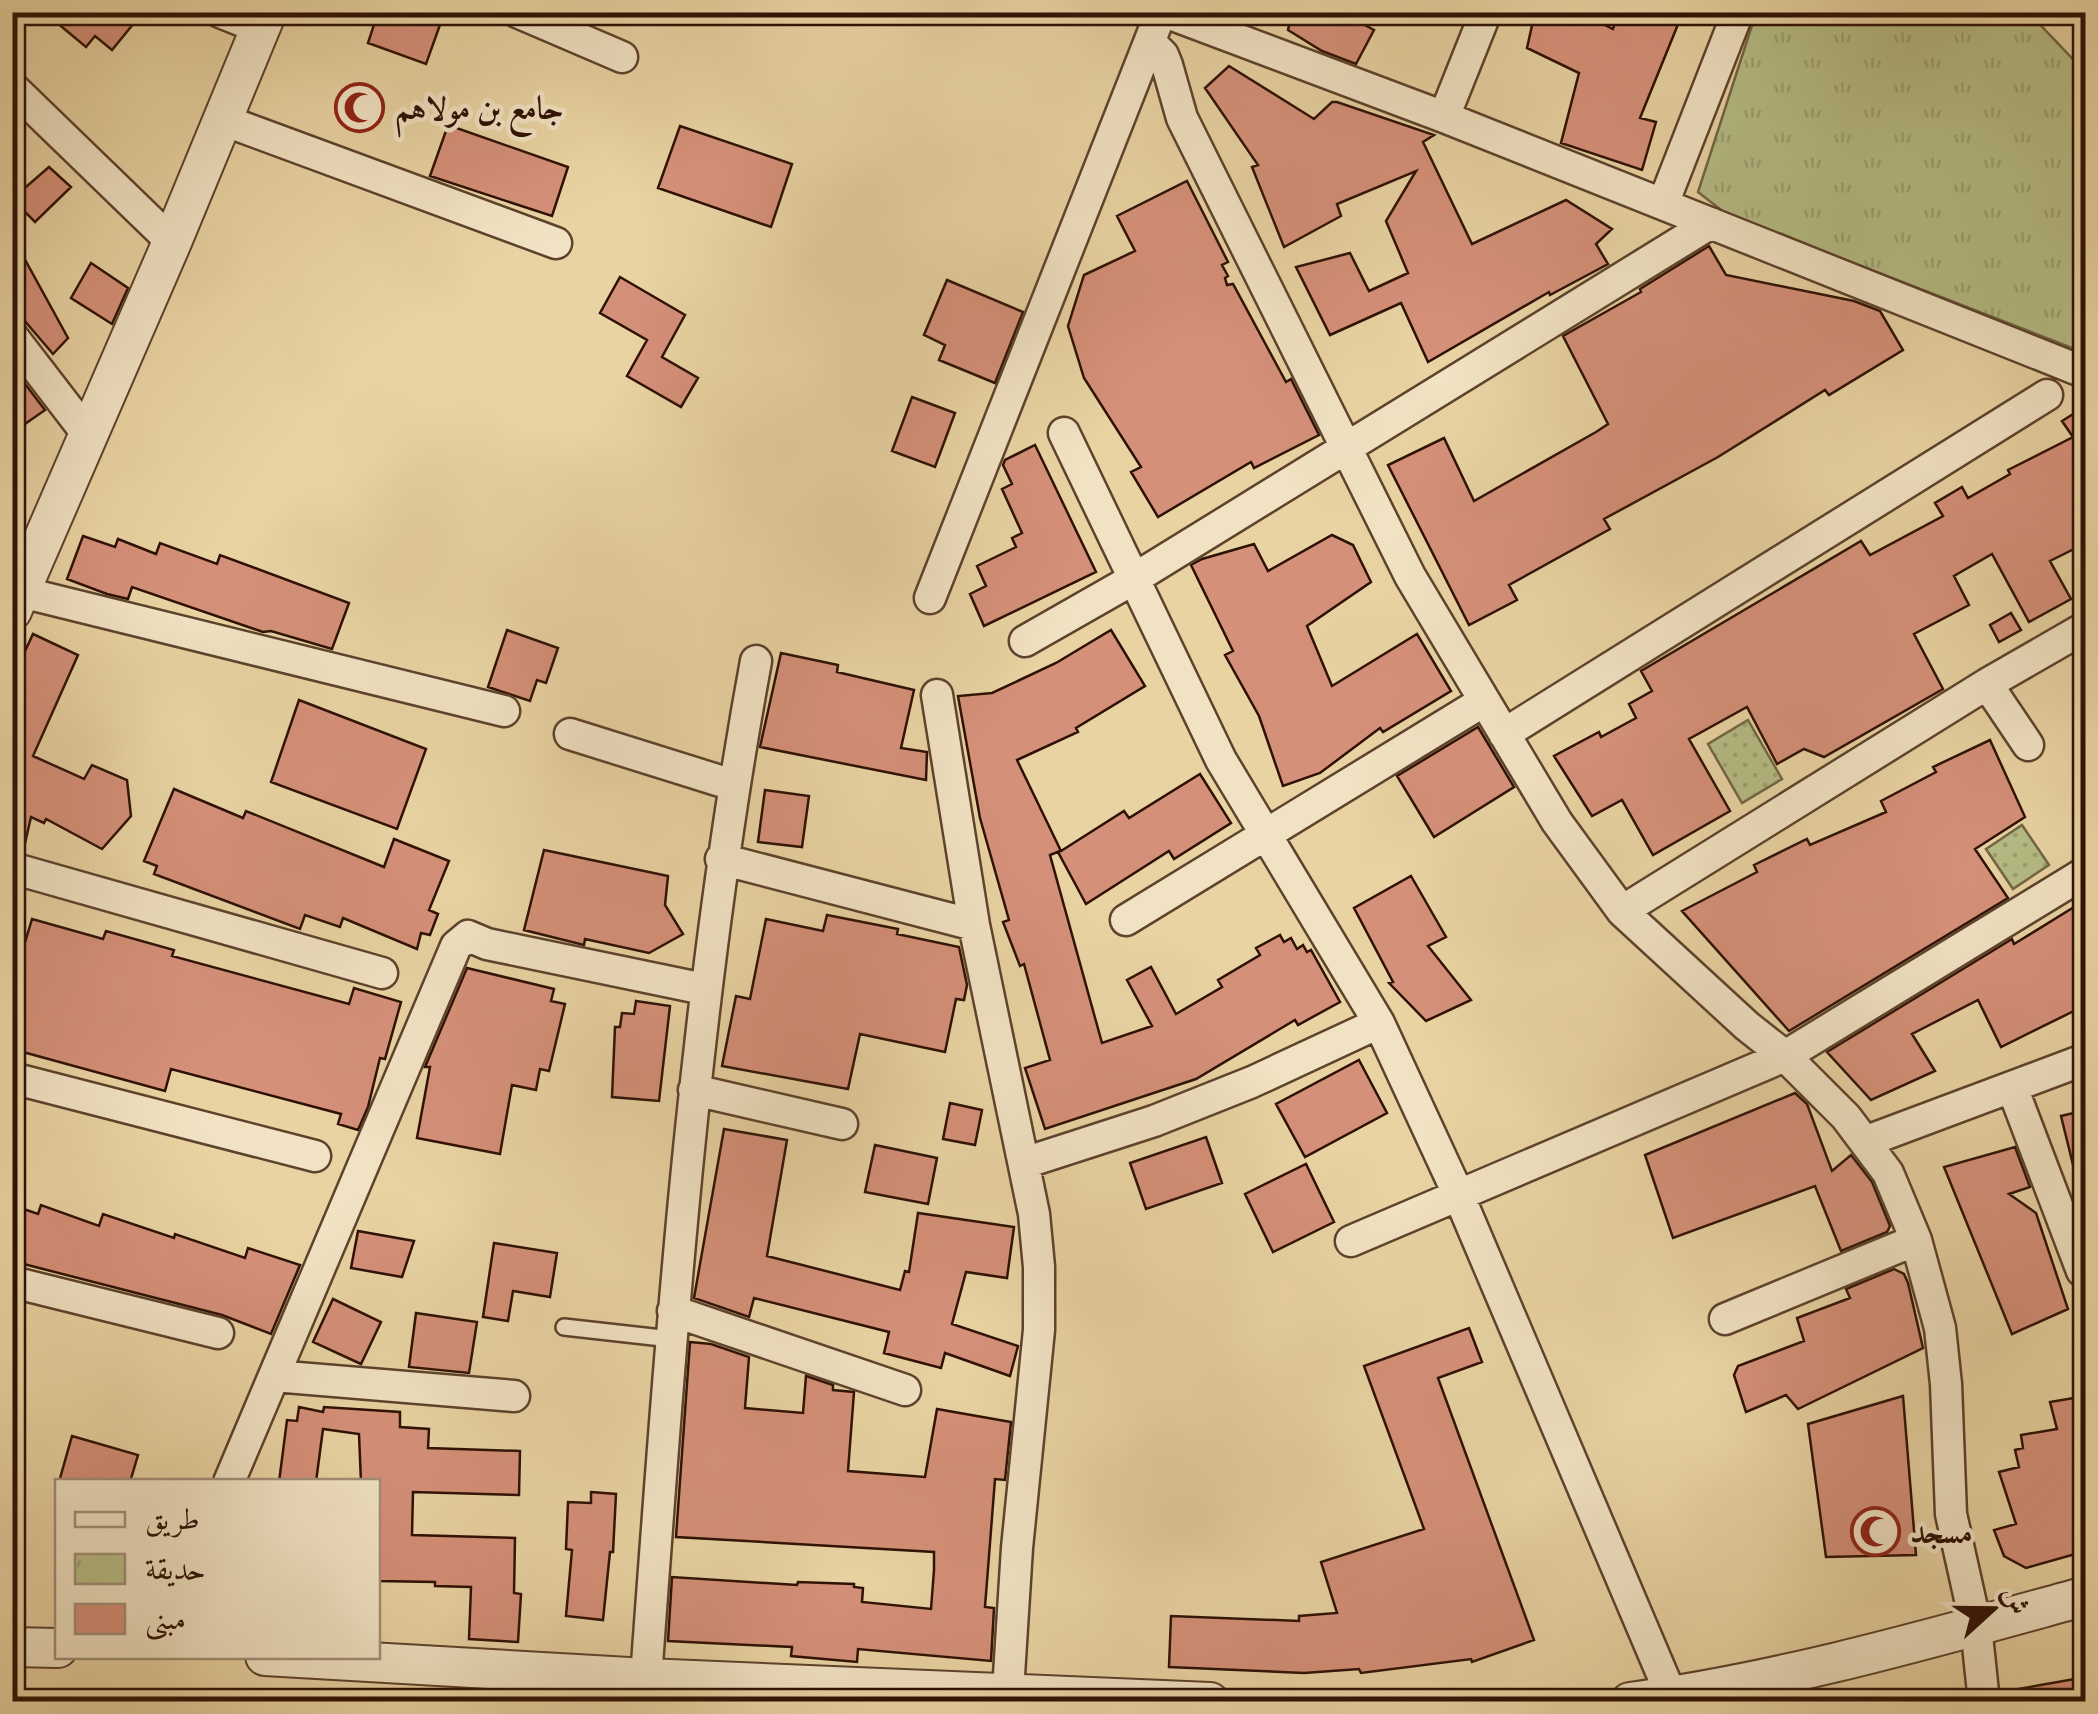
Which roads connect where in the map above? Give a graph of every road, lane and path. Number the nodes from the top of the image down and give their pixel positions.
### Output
1 (220, 12) edge
2 (516, 12) edge
3 (1163, 12) edge
4 (1486, 12) edge
5 (1738, 12) edge
6 (264, 20) edge
7 (1243, 26) edge
8 (1150, 42) junction
9 (622, 58) dead end
10 (12, 87) edge
11 (1444, 117) junction
12 (223, 120) junction
13 (1663, 204) junction
14 (1711, 223) junction
15 (172, 242) junction
16 (556, 243) dead end
17 (12, 336) edge
18 (2086, 373) edge
19 (2048, 395) dead end
20 (1064, 433) dead end
21 (88, 436) junction
22 (1345, 448) junction
23 (1132, 580) junction
24 (930, 598) dead end
25 (17, 602) edge
26 (2086, 627) edge
27 (1025, 642) dead end
28 (756, 660) dead end
29 (1987, 684) junction
30 (937, 695) dead end
31 (1484, 701) junction
32 (504, 710) dead end
33 (570, 734) dead end
34 (1504, 734) junction
35 (2028, 746) dead end
36 (733, 784) junction
37 (1265, 836) junction
38 (722, 859) junction
39 (12, 868) edge
40 (2086, 872) edge
41 (1622, 910) junction
42 (1126, 920) dead end
43 (974, 925) junction
44 (382, 974) dead end
45 (704, 989) junction
46 (1379, 1023) junction
47 (1785, 1056) junction
48 (2086, 1059) edge
49 (12, 1078) edge
50 (2012, 1087) junction
51 (694, 1090) junction
52 (842, 1124) dead end
53 (1867, 1141) junction
54 (315, 1156) dead end
55 (1024, 1163) junction
56 (1459, 1196) junction
57 (1916, 1240) junction
58 (1351, 1242) dead end
59 (2082, 1271) dead end
60 (12, 1282) edge
61 (1725, 1320) dead end
62 (672, 1325) junction
63 (564, 1328) dead end
64 (218, 1333) dead end
65 (274, 1376) junction
66 (905, 1390) dead end
67 (514, 1396) dead end
68 (230, 1479) edge
69 (2086, 1596) edge
70 (1976, 1626) junction
71 (12, 1647) edge
72 (55, 1648) edge
73 (317, 1659) edge
74 (646, 1678) junction
75 (1008, 1692) junction
76 (1673, 1699) edge
77 (1188, 1701) edge
78 (1210, 1702) edge
79 (1630, 1702) edge
80 (1984, 1702) edge

1 - 6 street
2 - 9 street
3 - 7 street
3 - 8 street
4 - 11 street
5 - 13 street
6 - 12 street
7 - 11 street
8 - 22 street
8 - 24 street
10 - 15 street
11 - 13 street
12 - 15 street
12 - 16 street
13 - 14 street
14 - 18 street
14 - 22 street
15 - 21 street
17 - 21 street
19 - 34 street
20 - 23 street
21 - 25 street
22 - 23 street
22 - 31 street
23 - 27 street
23 - 37 street
25 - 32 street
26 - 29 street
28 - 36 street
29 - 35 street
29 - 41 street
30 - 43 street
31 - 34 street
31 - 37 street
33 - 36 street
34 - 41 street
36 - 38 street
37 - 42 street
37 - 46 street
38 - 43 street
38 - 45 street
39 - 44 street
40 - 47 street
41 - 47 street
43 - 55 street
45 - 51 street
45 - 65 street
46 - 55 street
46 - 56 street
47 - 53 street
47 - 56 street
48 - 50 street
49 - 54 street
50 - 53 street
50 - 59 street
51 - 52 street
51 - 62 street
53 - 57 street
55 - 75 street
56 - 58 street
56 - 76 street
57 - 61 street
57 - 70 street
60 - 64 street
62 - 63 lane
62 - 66 street
62 - 74 street
65 - 67 street
65 - 68 street
69 - 70 street
70 - 76 street
70 - 80 street
71 - 72 street
73 - 74 street
74 - 75 street
75 - 77 street
76 - 79 street
77 - 78 street

